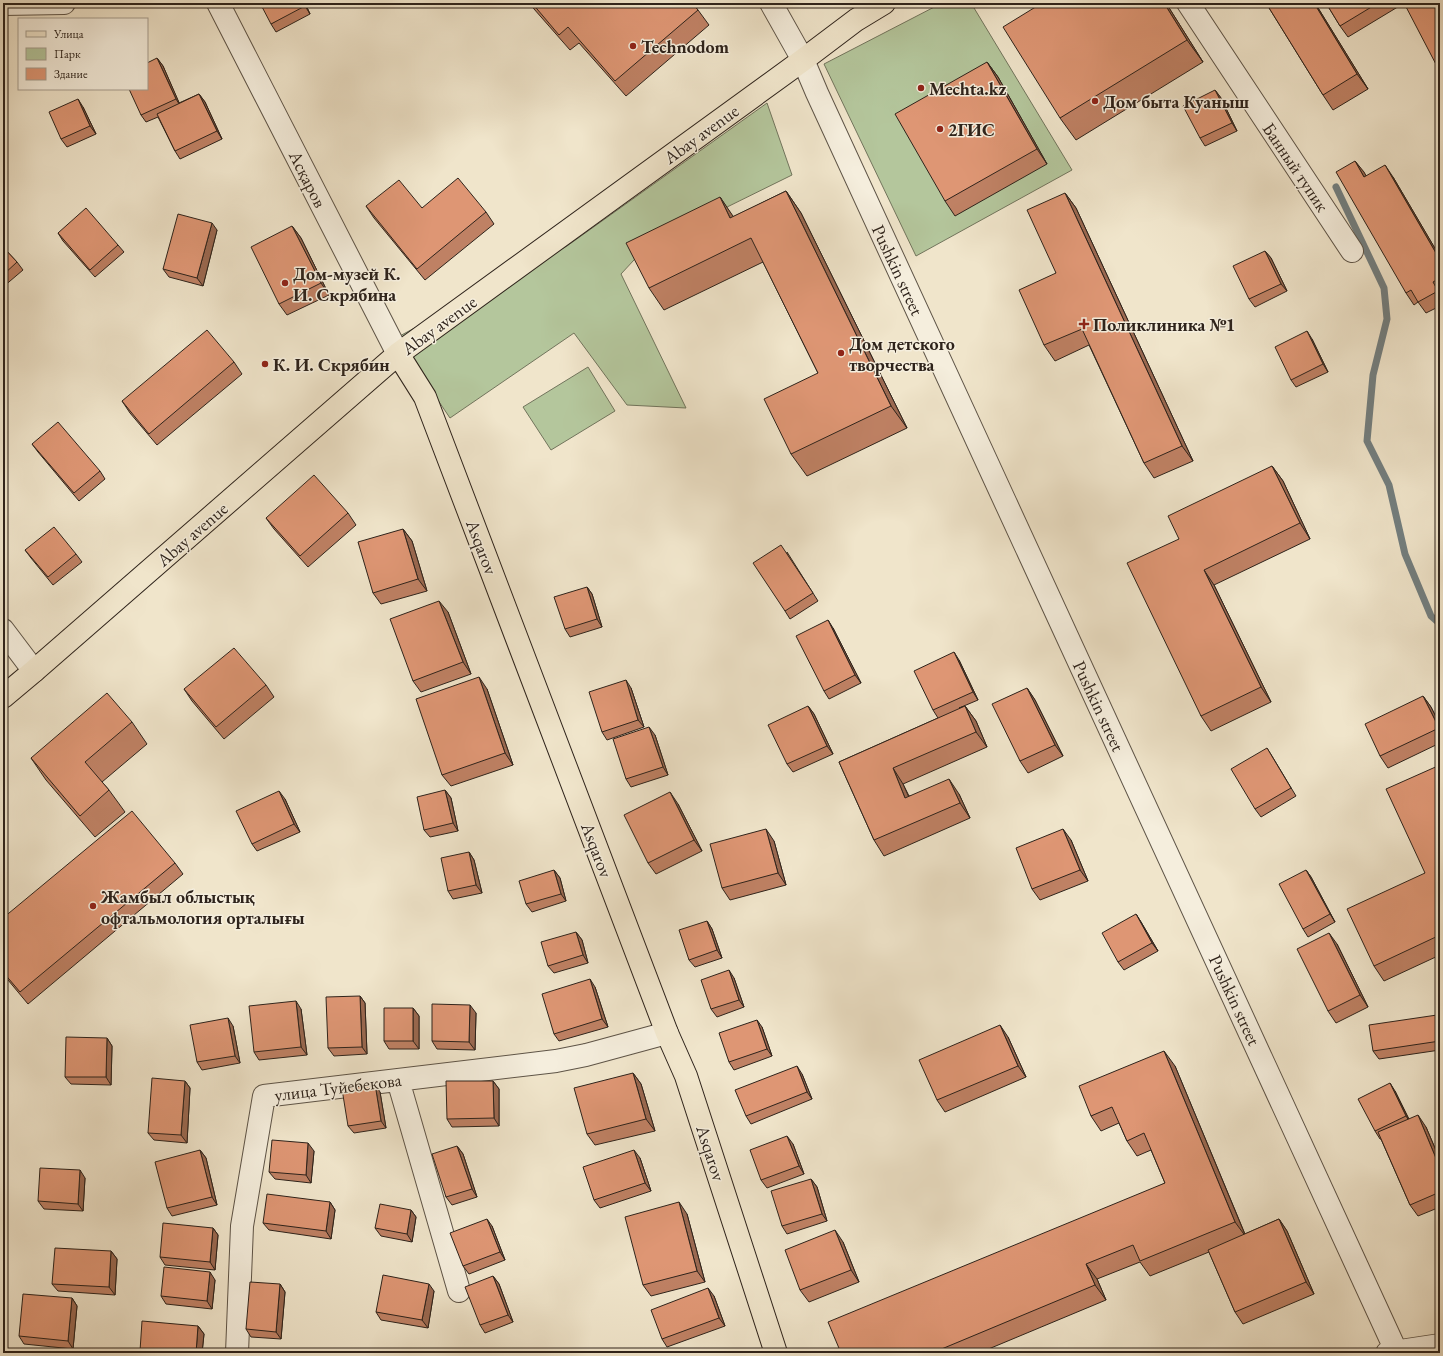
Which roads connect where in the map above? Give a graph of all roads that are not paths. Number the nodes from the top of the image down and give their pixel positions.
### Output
1 (64, 3) edge
2 (218, 3) edge
3 (771, 3) edge
4 (884, 3) edge
5 (1188, 3) edge
6 (3, 4) edge
7 (804, 60) junction
8 (1352, 251) dead end
9 (398, 354) junction
10 (3, 630) edge
11 (34, 671) junction
12 (3, 697) edge
13 (666, 1033) junction
14 (398, 1080) junction
15 (459, 1291) dead end
16 (1440, 1345) edge
17 (1393, 1352) edge
18 (237, 1353) edge
19 (776, 1353) edge

1 - 6 street
2 - 9 street, Асқаров
3 - 7 street, Pushkin street
4 - 7 main road, Abay avenue
5 - 8 street, Банный тупик
7 - 9 main road, Abay avenue
7 - 17 street, Pushkin street
9 - 11 main road, Abay avenue
9 - 13 main road, Asqarov
10 - 11 street
11 - 12 main road, Abay avenue
13 - 14 street, улица Туйебекова
13 - 19 main road, Asqarov
14 - 15 street
14 - 18 street, улица Туйебекова
16 - 17 street

